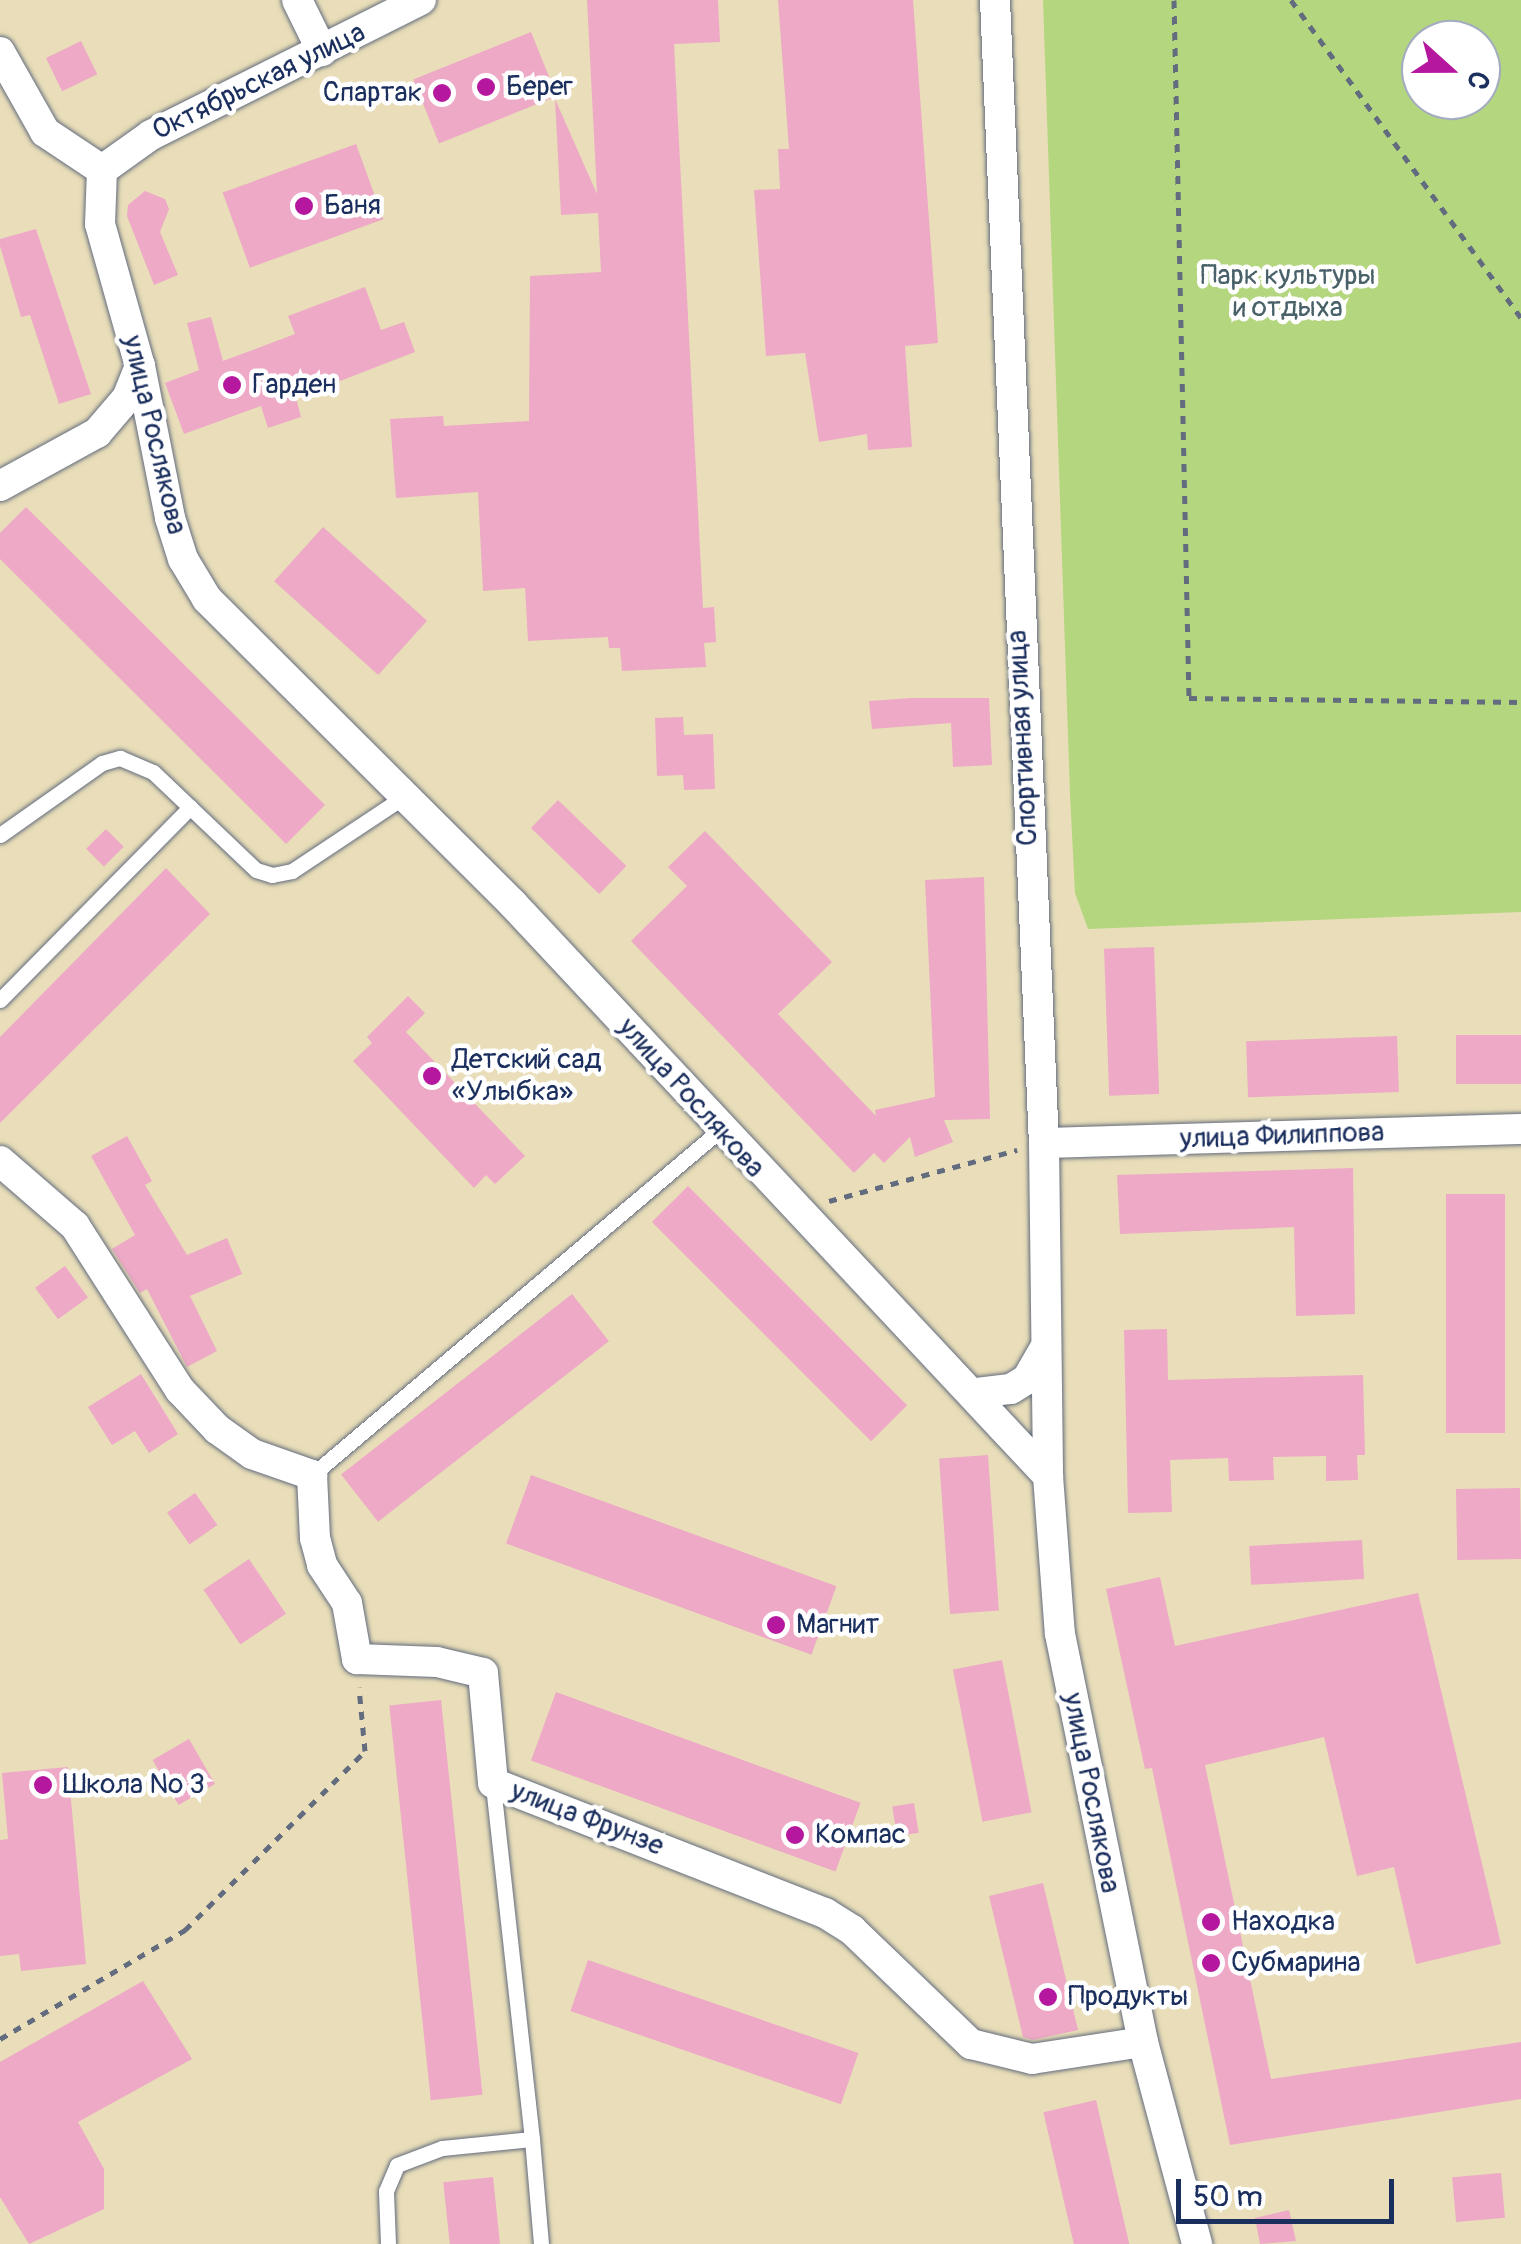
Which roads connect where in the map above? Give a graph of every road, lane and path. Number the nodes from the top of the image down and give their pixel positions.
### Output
1 (297, 0) edge
2 (420, 0) edge
3 (995, 0) edge
4 (1174, 0) edge
5 (1291, 0) edge
6 (322, 51) junction
7 (0, 52) edge
8 (102, 170) junction
9 (1521, 318) edge
10 (140, 366) junction
11 (98, 433) junction
12 (155, 446) junction
13 (0, 486) edge
14 (1521, 702) edge
15 (404, 796) junction
16 (190, 807) junction
17 (0, 835) edge
18 (0, 1000) edge
19 (720, 1130) junction
20 (1521, 1130) edge
21 (1044, 1143) junction
22 (0, 1161) edge
23 (796, 1210) junction
24 (1044, 1350) junction
25 (977, 1393) junction
26 (312, 1475) junction
27 (1048, 1476) junction
28 (357, 1659) junction
29 (493, 1783) junction
30 (0, 2039) edge
31 (1143, 2042) junction
32 (532, 2140) junction
33 (388, 2244) edge
34 (541, 2244) edge
35 (1197, 2244) edge

1 - 6 street
2 - 6 street, Октябрьская улица
3 - 21 street, Спортивная улица
4 - 14 path
5 - 9 path
6 - 8 street, Октябрьская улица
7 - 8 street
8 - 10 street, улица Рослякова
10 - 11 street
10 - 12 street, улица Рослякова
11 - 12 street
11 - 13 street
12 - 15 street, улица Рослякова
15 - 16 lane
15 - 19 street, улица Рослякова
16 - 17 lane
16 - 18 lane
19 - 23 street, улица Рослякова
19 - 26 lane
20 - 21 street, улица Филиппова
21 - 23 path
21 - 24 street, Спортивная улица
22 - 26 street
23 - 25 street, улица Рослякова
24 - 25 street
24 - 27 street, Спортивная улица
25 - 27 street, улица Рослякова
26 - 28 street
27 - 31 street, улица Рослякова
28 - 29 street, улица Фрунзе
28 - 30 path
29 - 31 street, улица Фрунзе
29 - 32 lane
31 - 35 street, улица Рослякова
32 - 33 lane
32 - 34 lane

